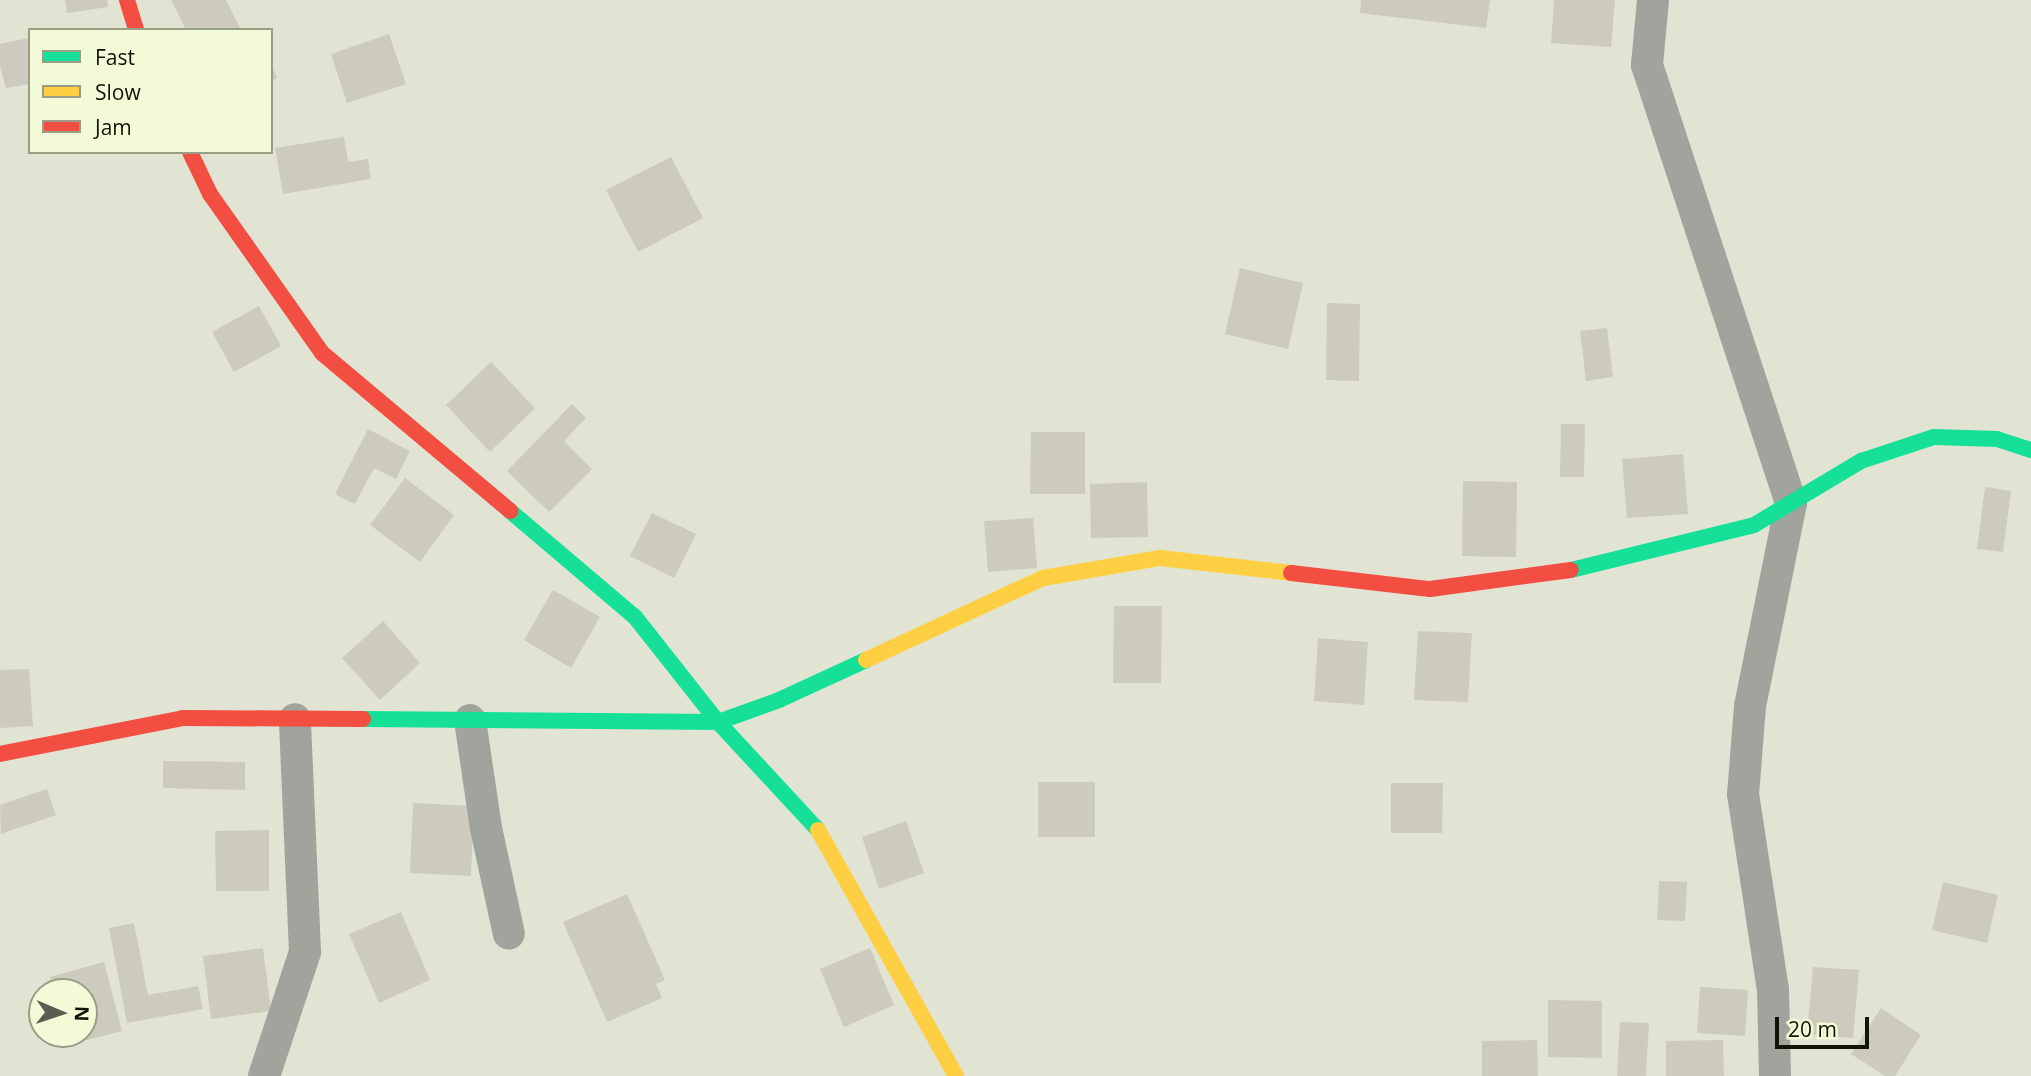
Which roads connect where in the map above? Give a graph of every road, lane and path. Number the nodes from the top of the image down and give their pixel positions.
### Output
1 (127, 0) edge
2 (1653, 0) edge
3 (135, 28) edge
4 (191, 154) edge
5 (2031, 450) edge
6 (1791, 503) junction
7 (295, 719) junction
8 (470, 720) junction
9 (718, 722) junction
10 (0, 754) edge
11 (509, 934) dead end
12 (264, 1076) edge
13 (956, 1076) edge
14 (1775, 1076) edge

1 - 3 street
2 - 6 street
4 - 9 street
5 - 6 street
6 - 9 street
6 - 14 street
7 - 8 street
7 - 10 street
7 - 12 street
8 - 9 street
8 - 11 street
9 - 13 street

